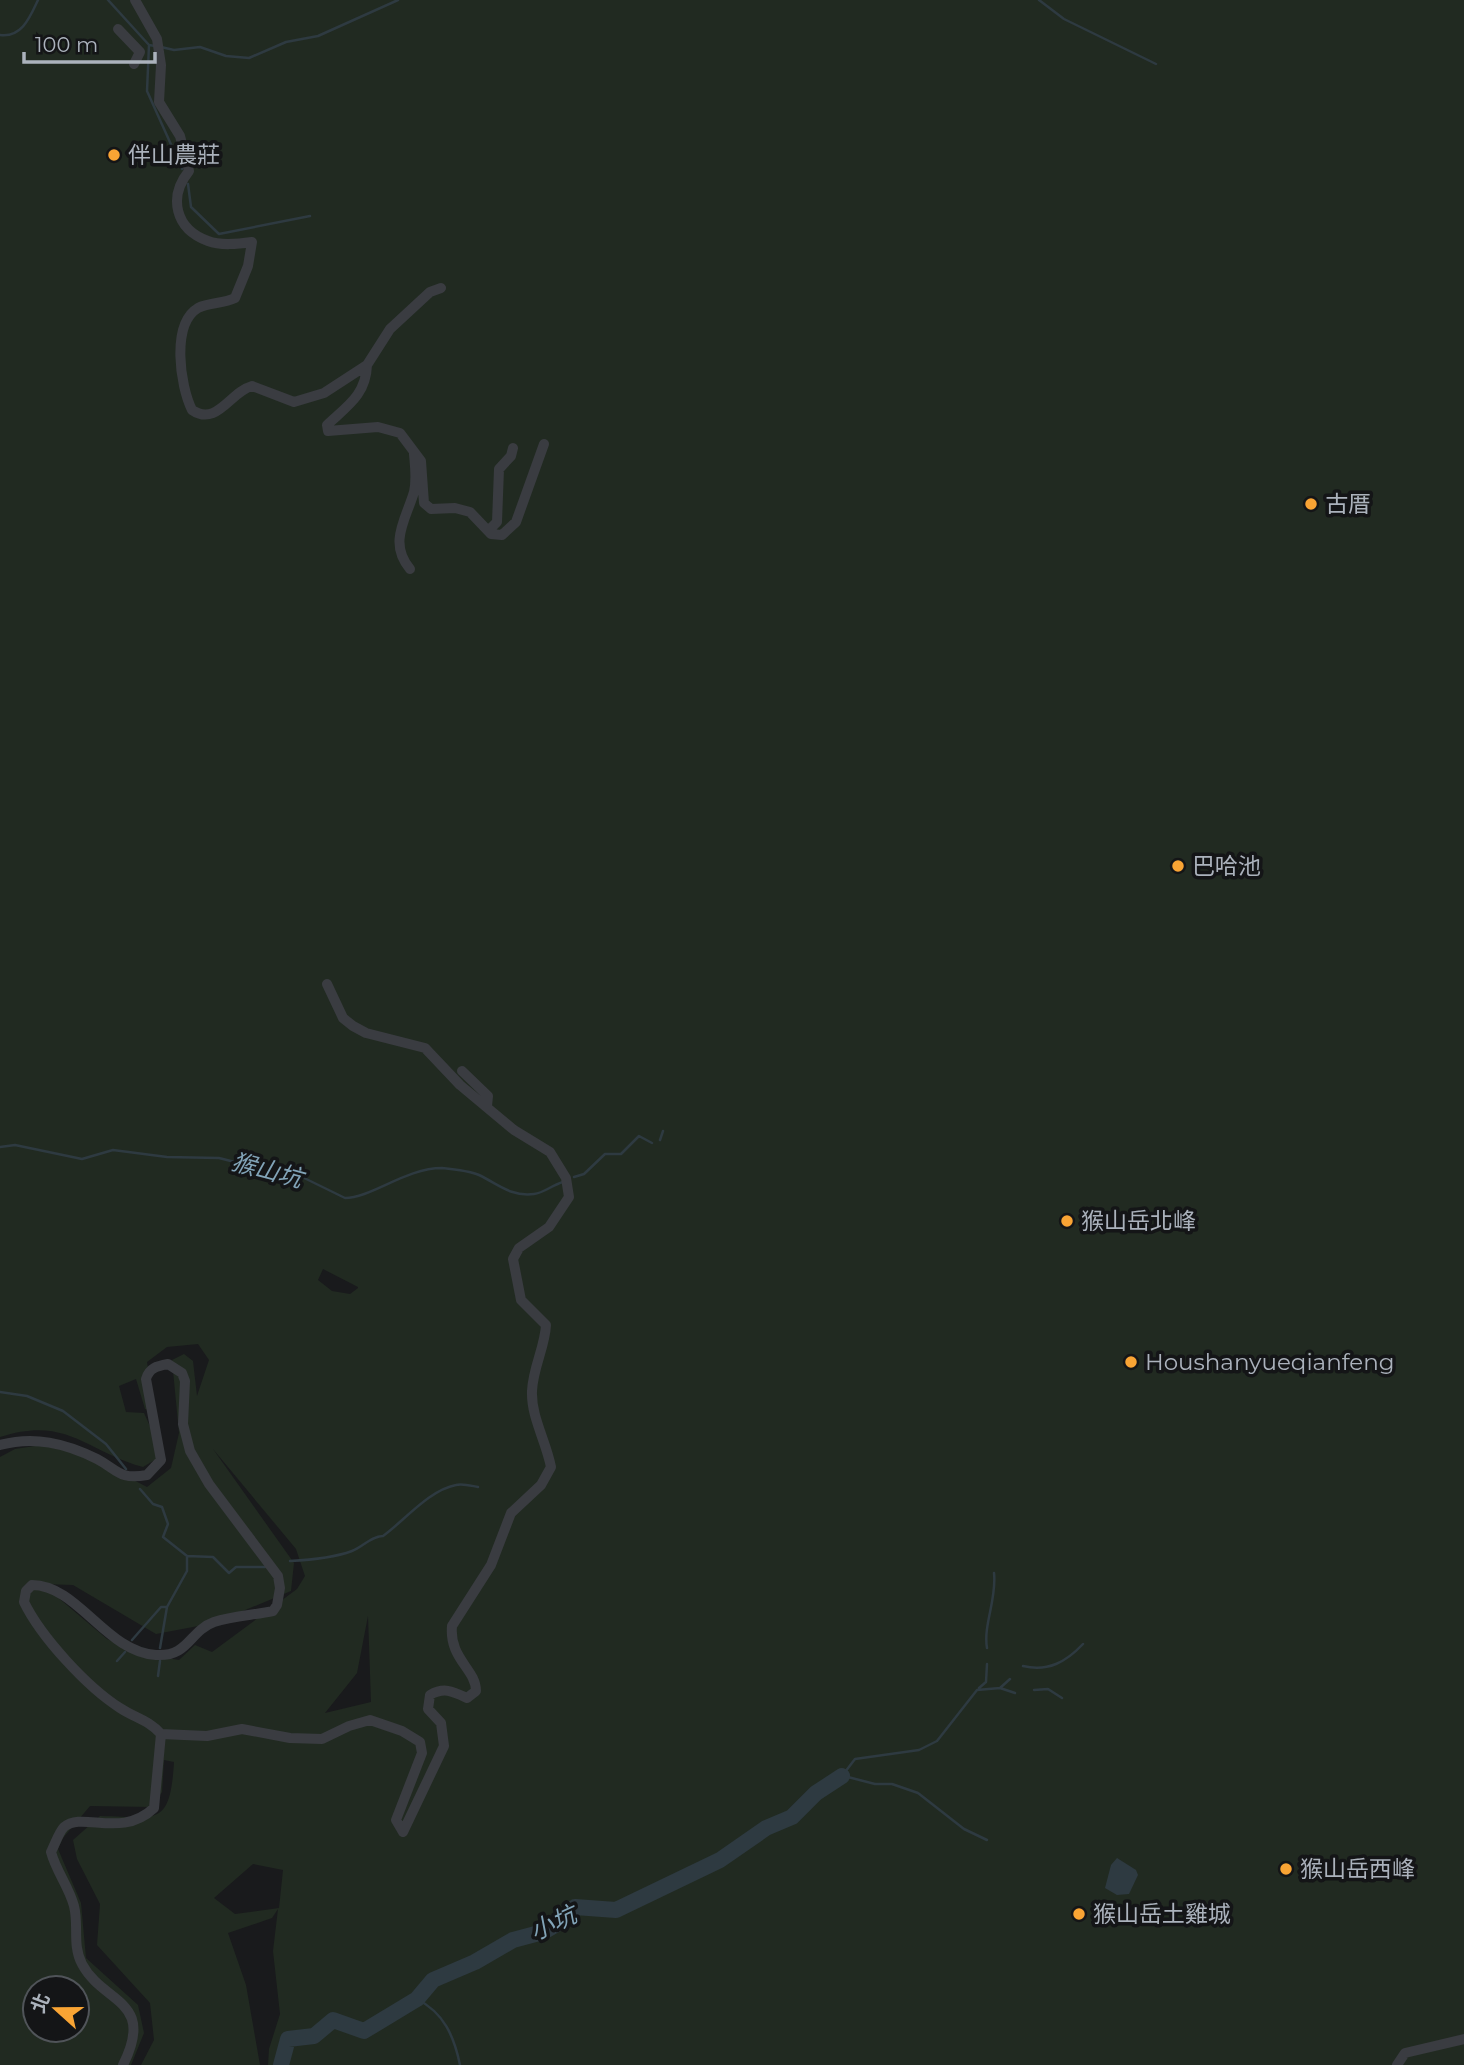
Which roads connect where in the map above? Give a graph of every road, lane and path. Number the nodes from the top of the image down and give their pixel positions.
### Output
1 (135, 0) edge
2 (118, 29) dead end
3 (158, 49) junction
4 (140, 52) junction
5 (134, 64) dead end
6 (441, 288) dead end
7 (367, 365) junction
8 (411, 444) junction
9 (544, 444) dead end
10 (513, 448) dead end
11 (488, 531) junction
12 (410, 569) dead end
13 (327, 984) dead end
14 (462, 1071) dead end
15 (487, 1106) junction
16 (0, 1445) edge
17 (161, 1734) junction
18 (1464, 2039) edge
19 (123, 2065) edge
20 (1397, 2065) edge

1 - 3 street
2 - 4 street
3 - 4 street
3 - 7 street
4 - 5 street
6 - 7 street
7 - 8 street
8 - 11 street
8 - 12 street
9 - 11 street
10 - 11 street
13 - 15 street
14 - 15 street
15 - 17 street
16 - 17 street
17 - 19 street
18 - 20 street

